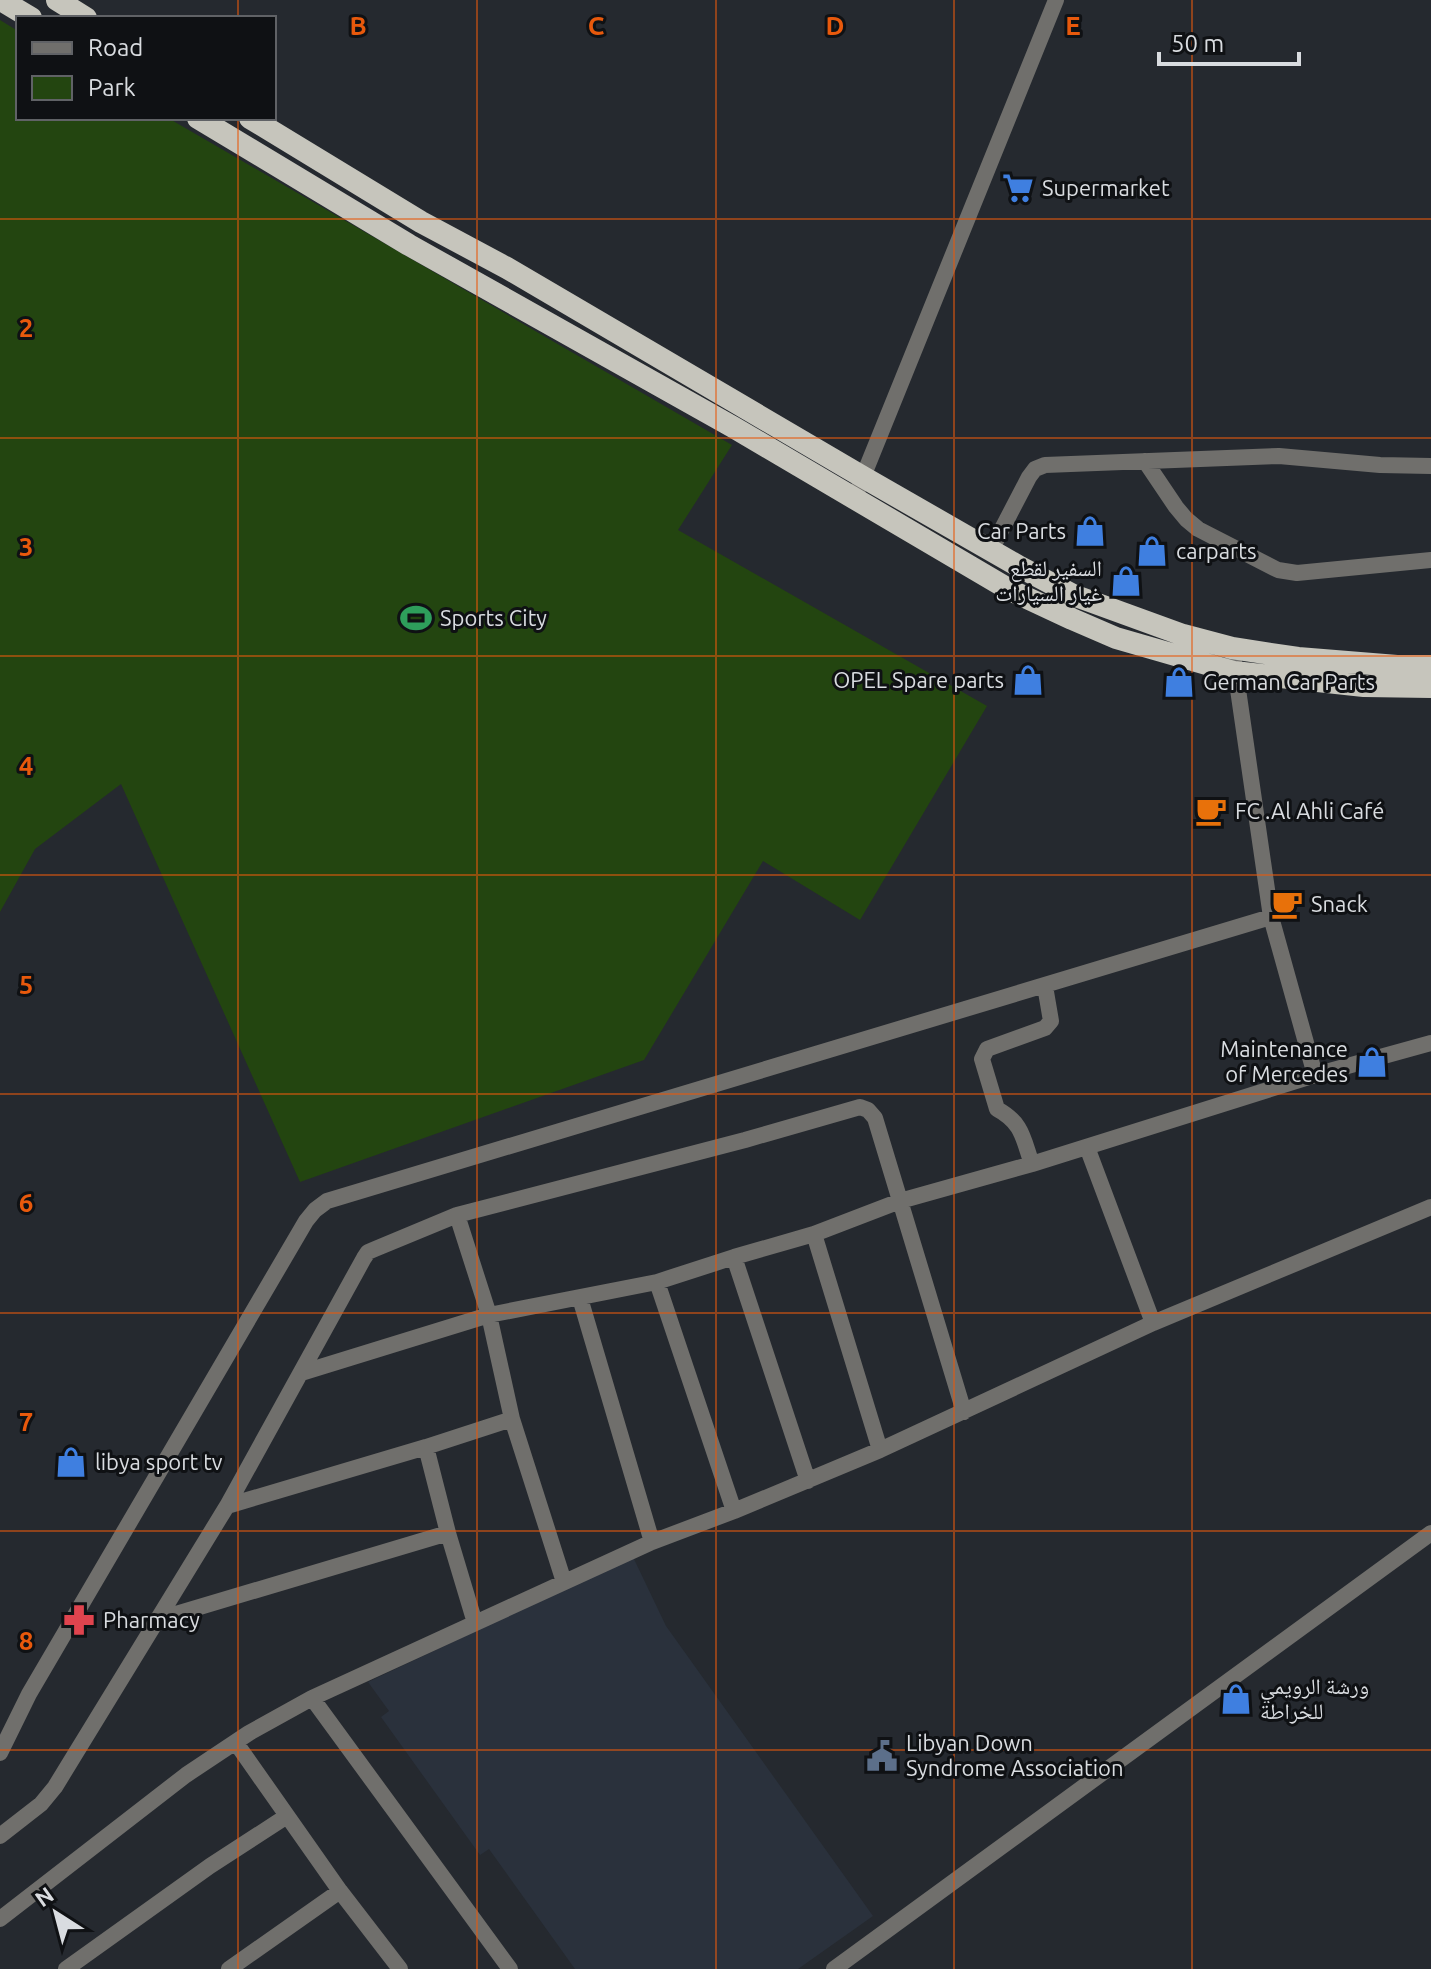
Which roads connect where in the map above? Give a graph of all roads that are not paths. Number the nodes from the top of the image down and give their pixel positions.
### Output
1 (1, 0) edge
2 (57, 0) edge
3 (1056, 0) edge
4 (28, 16) edge
5 (83, 16) edge
6 (201, 120) edge
7 (253, 120) edge
8 (1145, 461) junction
9 (1431, 466) edge
10 (863, 477) junction
11 (854, 499) junction
12 (991, 550) junction
13 (1431, 560) edge
14 (1232, 648) junction
15 (1431, 666) edge
16 (1234, 672) junction
17 (1431, 687) edge
18 (1271, 917) junction
19 (1045, 986) junction
20 (1431, 1043) edge
21 (1315, 1075) junction
22 (1087, 1147) junction
23 (1032, 1164) junction
24 (900, 1201) junction
25 (1431, 1207) edge
26 (457, 1215) junction
27 (814, 1234) junction
28 (734, 1257) junction
29 (657, 1282) junction
30 (580, 1298) junction
31 (489, 1315) junction
32 (1153, 1323) junction
33 (301, 1373) junction
34 (964, 1412) junction
35 (512, 1419) junction
36 (426, 1447) junction
37 (880, 1450) junction
38 (808, 1481) junction
39 (227, 1506) junction
40 (734, 1511) junction
41 (448, 1533) junction
42 (1431, 1533) edge
43 (652, 1542) junction
44 (564, 1582) junction
45 (156, 1620) junction
46 (475, 1623) junction
47 (29, 1694) junction
48 (312, 1698) junction
49 (0, 1726) edge
50 (236, 1743) junction
51 (0, 1753) edge
52 (287, 1816) junction
53 (0, 1836) edge
54 (340, 1891) junction
55 (0, 1919) edge
56 (391, 1966) edge
57 (66, 1969) edge
58 (229, 1969) edge
59 (510, 1969) edge
60 (834, 1969) edge

1 - 4 highway
2 - 5 highway
3 - 10 street
6 - 11 highway
7 - 10 highway
8 - 9 street
8 - 12 street
8 - 13 street
10 - 11 street
10 - 12 highway
11 - 16 highway
12 - 14 highway
14 - 15 highway
14 - 16 street
16 - 17 highway
16 - 18 street
18 - 19 street
18 - 21 street
19 - 23 street
19 - 47 street
20 - 21 street
21 - 22 street
22 - 23 street
22 - 32 street
23 - 24 street
24 - 26 street
24 - 27 street
24 - 34 street
25 - 32 street
26 - 31 street
26 - 33 street
27 - 28 street
27 - 37 street
28 - 29 street
28 - 38 street
29 - 30 street
29 - 40 street
30 - 31 street
30 - 43 street
31 - 33 street
31 - 35 street
32 - 34 street
33 - 39 street
34 - 37 street
35 - 36 street
35 - 44 street
36 - 39 street
36 - 41 street
37 - 38 street
38 - 40 street
39 - 45 street
40 - 43 street
41 - 45 street
41 - 46 street
42 - 60 street
43 - 44 street
44 - 46 street
45 - 53 street
46 - 48 street
47 - 49 street
47 - 51 street
48 - 50 street
48 - 59 street
50 - 52 street
50 - 55 street
52 - 54 street
52 - 57 street
54 - 56 street
54 - 58 street

